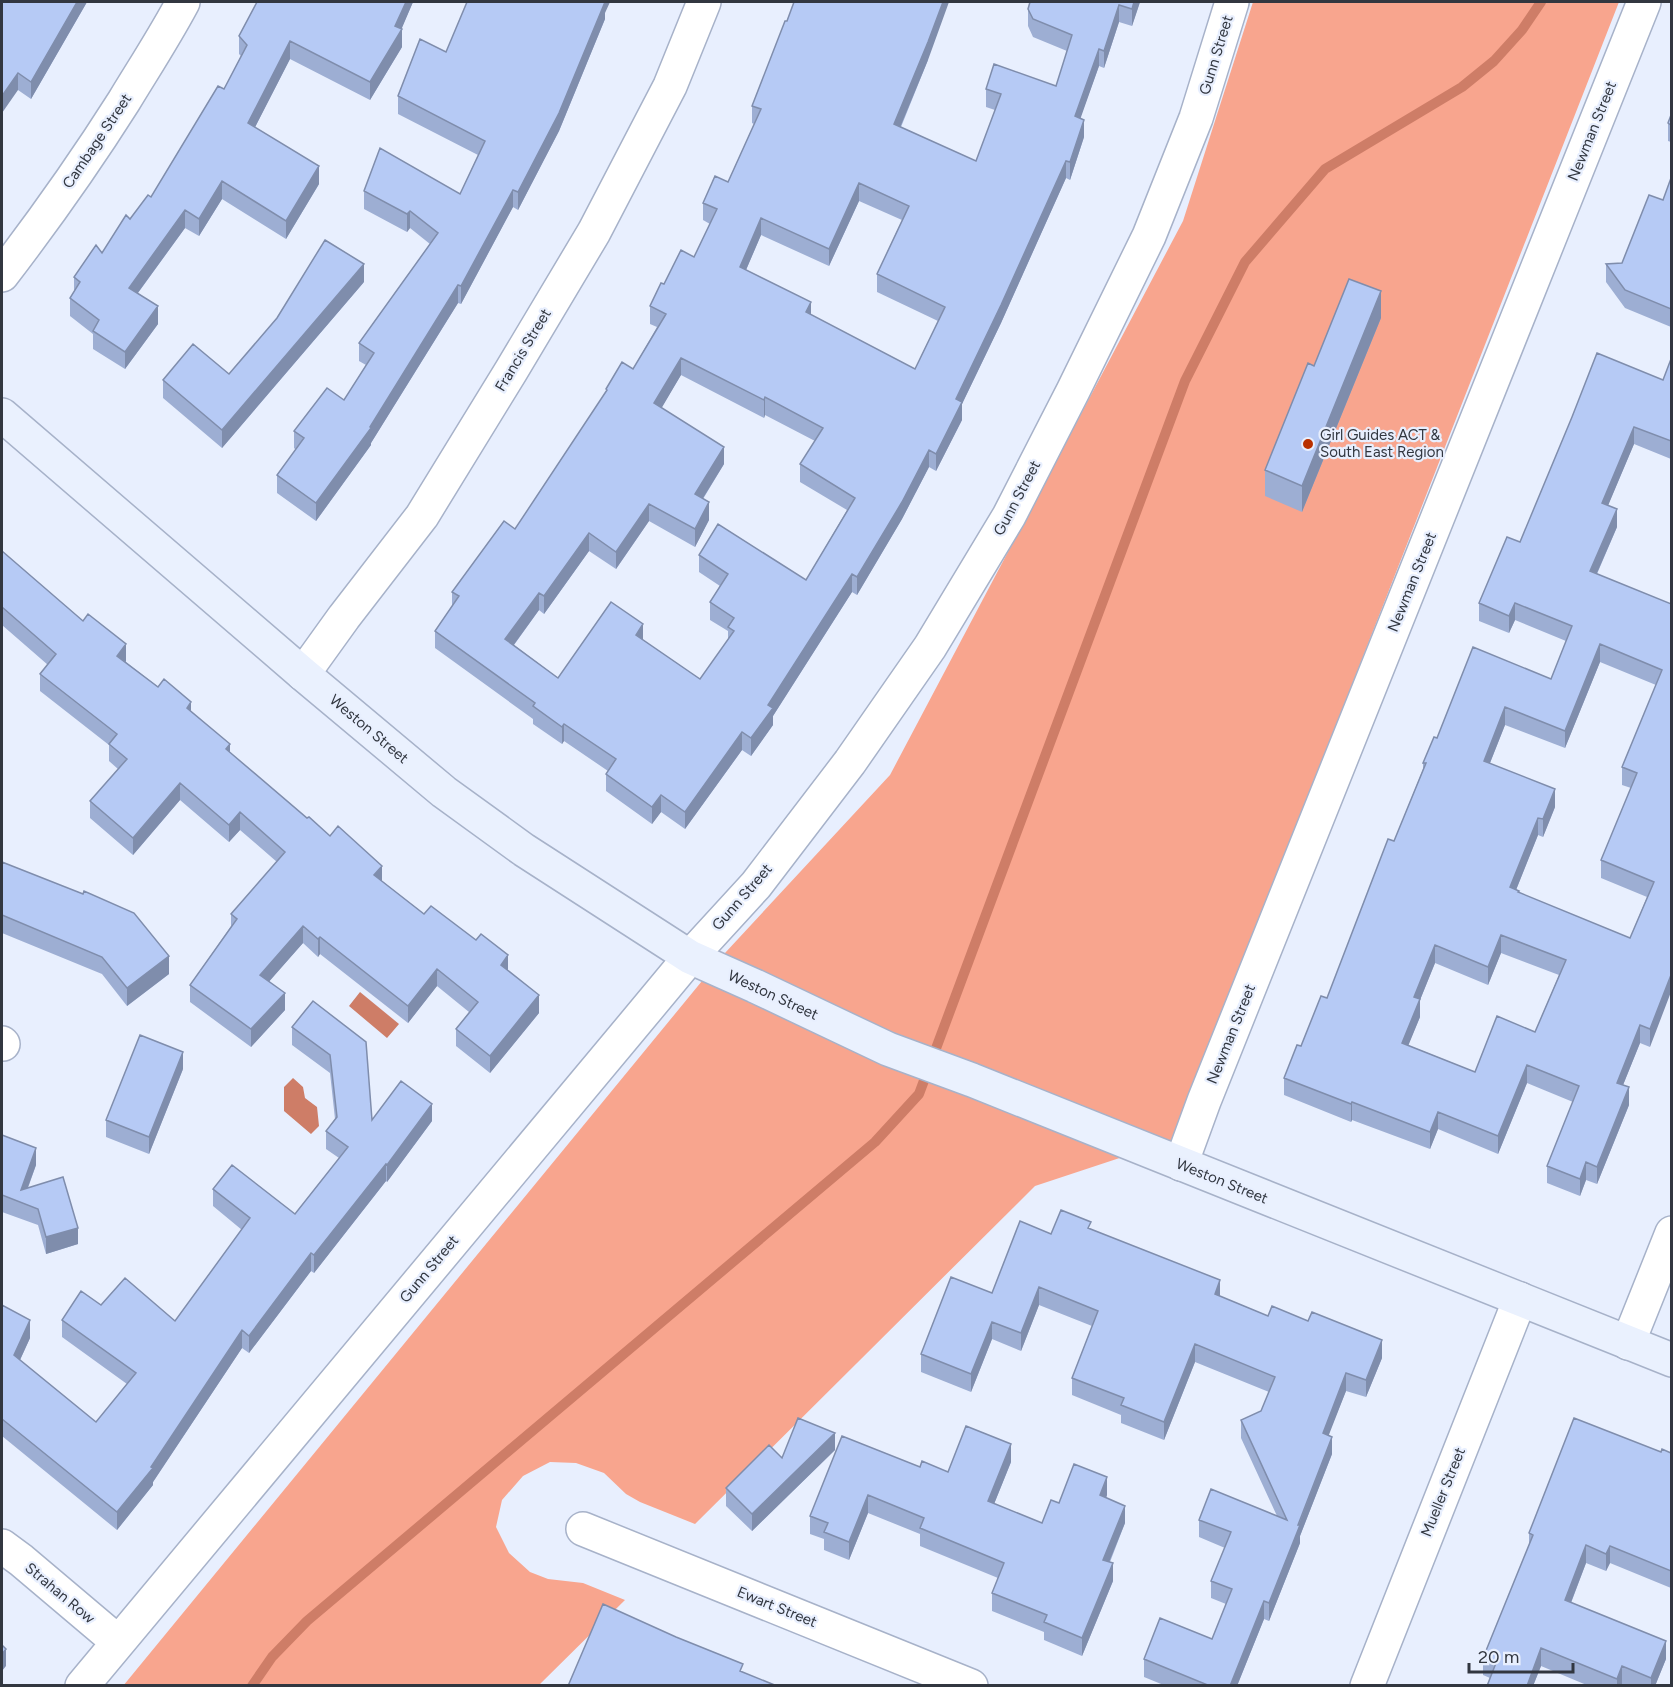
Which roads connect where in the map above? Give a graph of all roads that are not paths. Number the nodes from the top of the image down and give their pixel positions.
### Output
1 (183, 2) edge
2 (704, 2) edge
3 (1232, 2) edge
4 (1644, 2) edge
5 (2, 275) edge
6 (2, 415) edge
7 (303, 674) junction
8 (690, 957) junction
9 (1181, 1164) junction
10 (1671, 1233) edge
11 (1520, 1299) junction
12 (1628, 1343) junction
13 (1671, 1360) edge
14 (583, 1529) dead end
15 (2, 1546) edge
16 (118, 1642) junction
17 (82, 1686) edge
18 (971, 1686) edge
19 (1367, 1686) edge

1 - 5 street, Cambage Street
2 - 7 street, Francis Street
3 - 8 street, Gunn Street
4 - 9 street, Newman Street
6 - 7 street, Weston Street
7 - 8 street, Weston Street
8 - 9 street, Weston Street
8 - 16 street, Gunn Street
9 - 11 street, Weston Street
10 - 12 street
11 - 12 street, Weston Street
11 - 19 street, Mueller Street
12 - 13 street, Weston Street
14 - 18 street, Ewart Street
15 - 16 street, Strahan Row
16 - 17 street, Gunn Street

